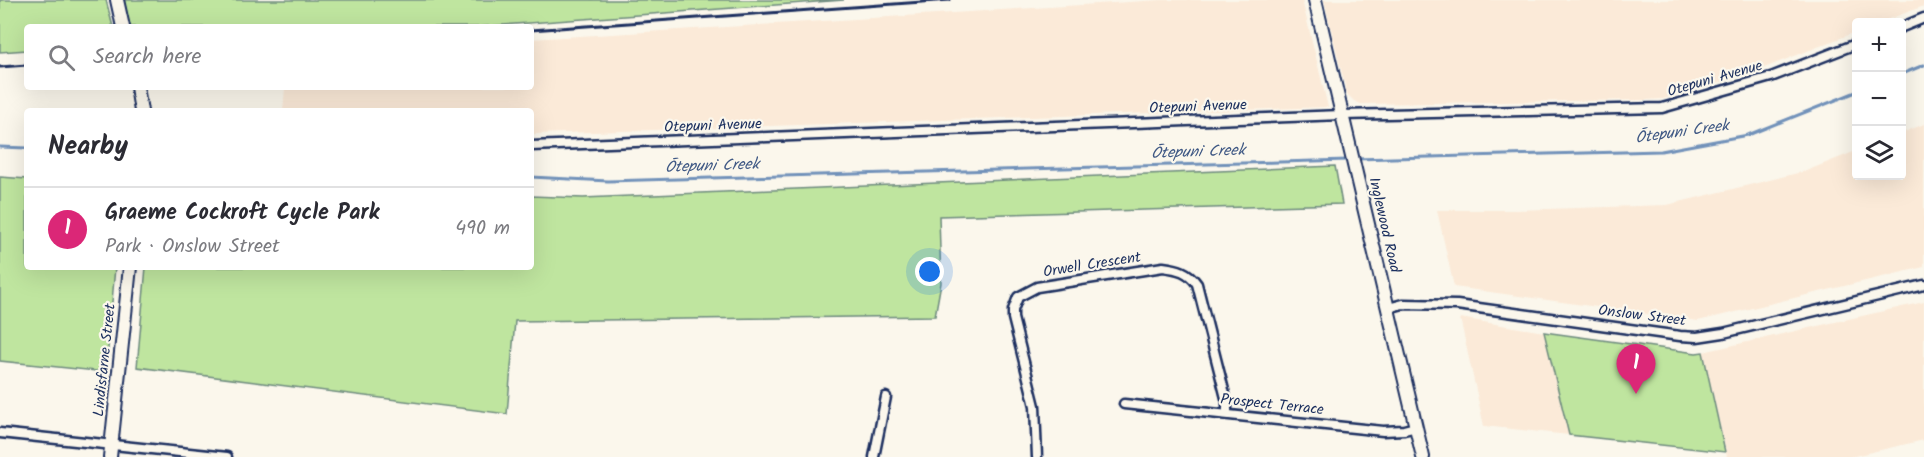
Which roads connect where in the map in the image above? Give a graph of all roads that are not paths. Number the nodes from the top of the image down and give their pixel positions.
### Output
1 (117, 0) edge
2 (1315, 0) edge
3 (1924, 18) edge
4 (122, 24) edge
5 (1906, 25) edge
6 (1852, 46) edge
7 (138, 90) edge
8 (140, 108) edge
9 (1342, 115) junction
10 (534, 146) edge
11 (130, 270) edge
12 (1924, 285) edge
13 (1388, 308) junction
14 (886, 397) dead end
15 (1124, 404) dead end
16 (1227, 414) junction
17 (1416, 427) junction
18 (0, 433) edge
19 (111, 451) edge
20 (227, 457) edge
21 (874, 457) edge
22 (1037, 457) edge
23 (1423, 457) edge

1 - 4 street
2 - 9 street, Inglewood Road
3 - 5 street
6 - 9 street, Otepuni Avenue
7 - 8 street
9 - 10 street, Otepuni Avenue
9 - 13 street, Inglewood Road
11 - 19 street, Lindisfarne Street
12 - 13 street, Onslow Street
13 - 17 street, Inglewood Road
14 - 21 street
15 - 16 street, Prospect Terrace
16 - 17 street, Prospect Terrace
16 - 22 street, Orwell Crescent
17 - 23 street, Inglewood Road
18 - 19 street
19 - 20 street

